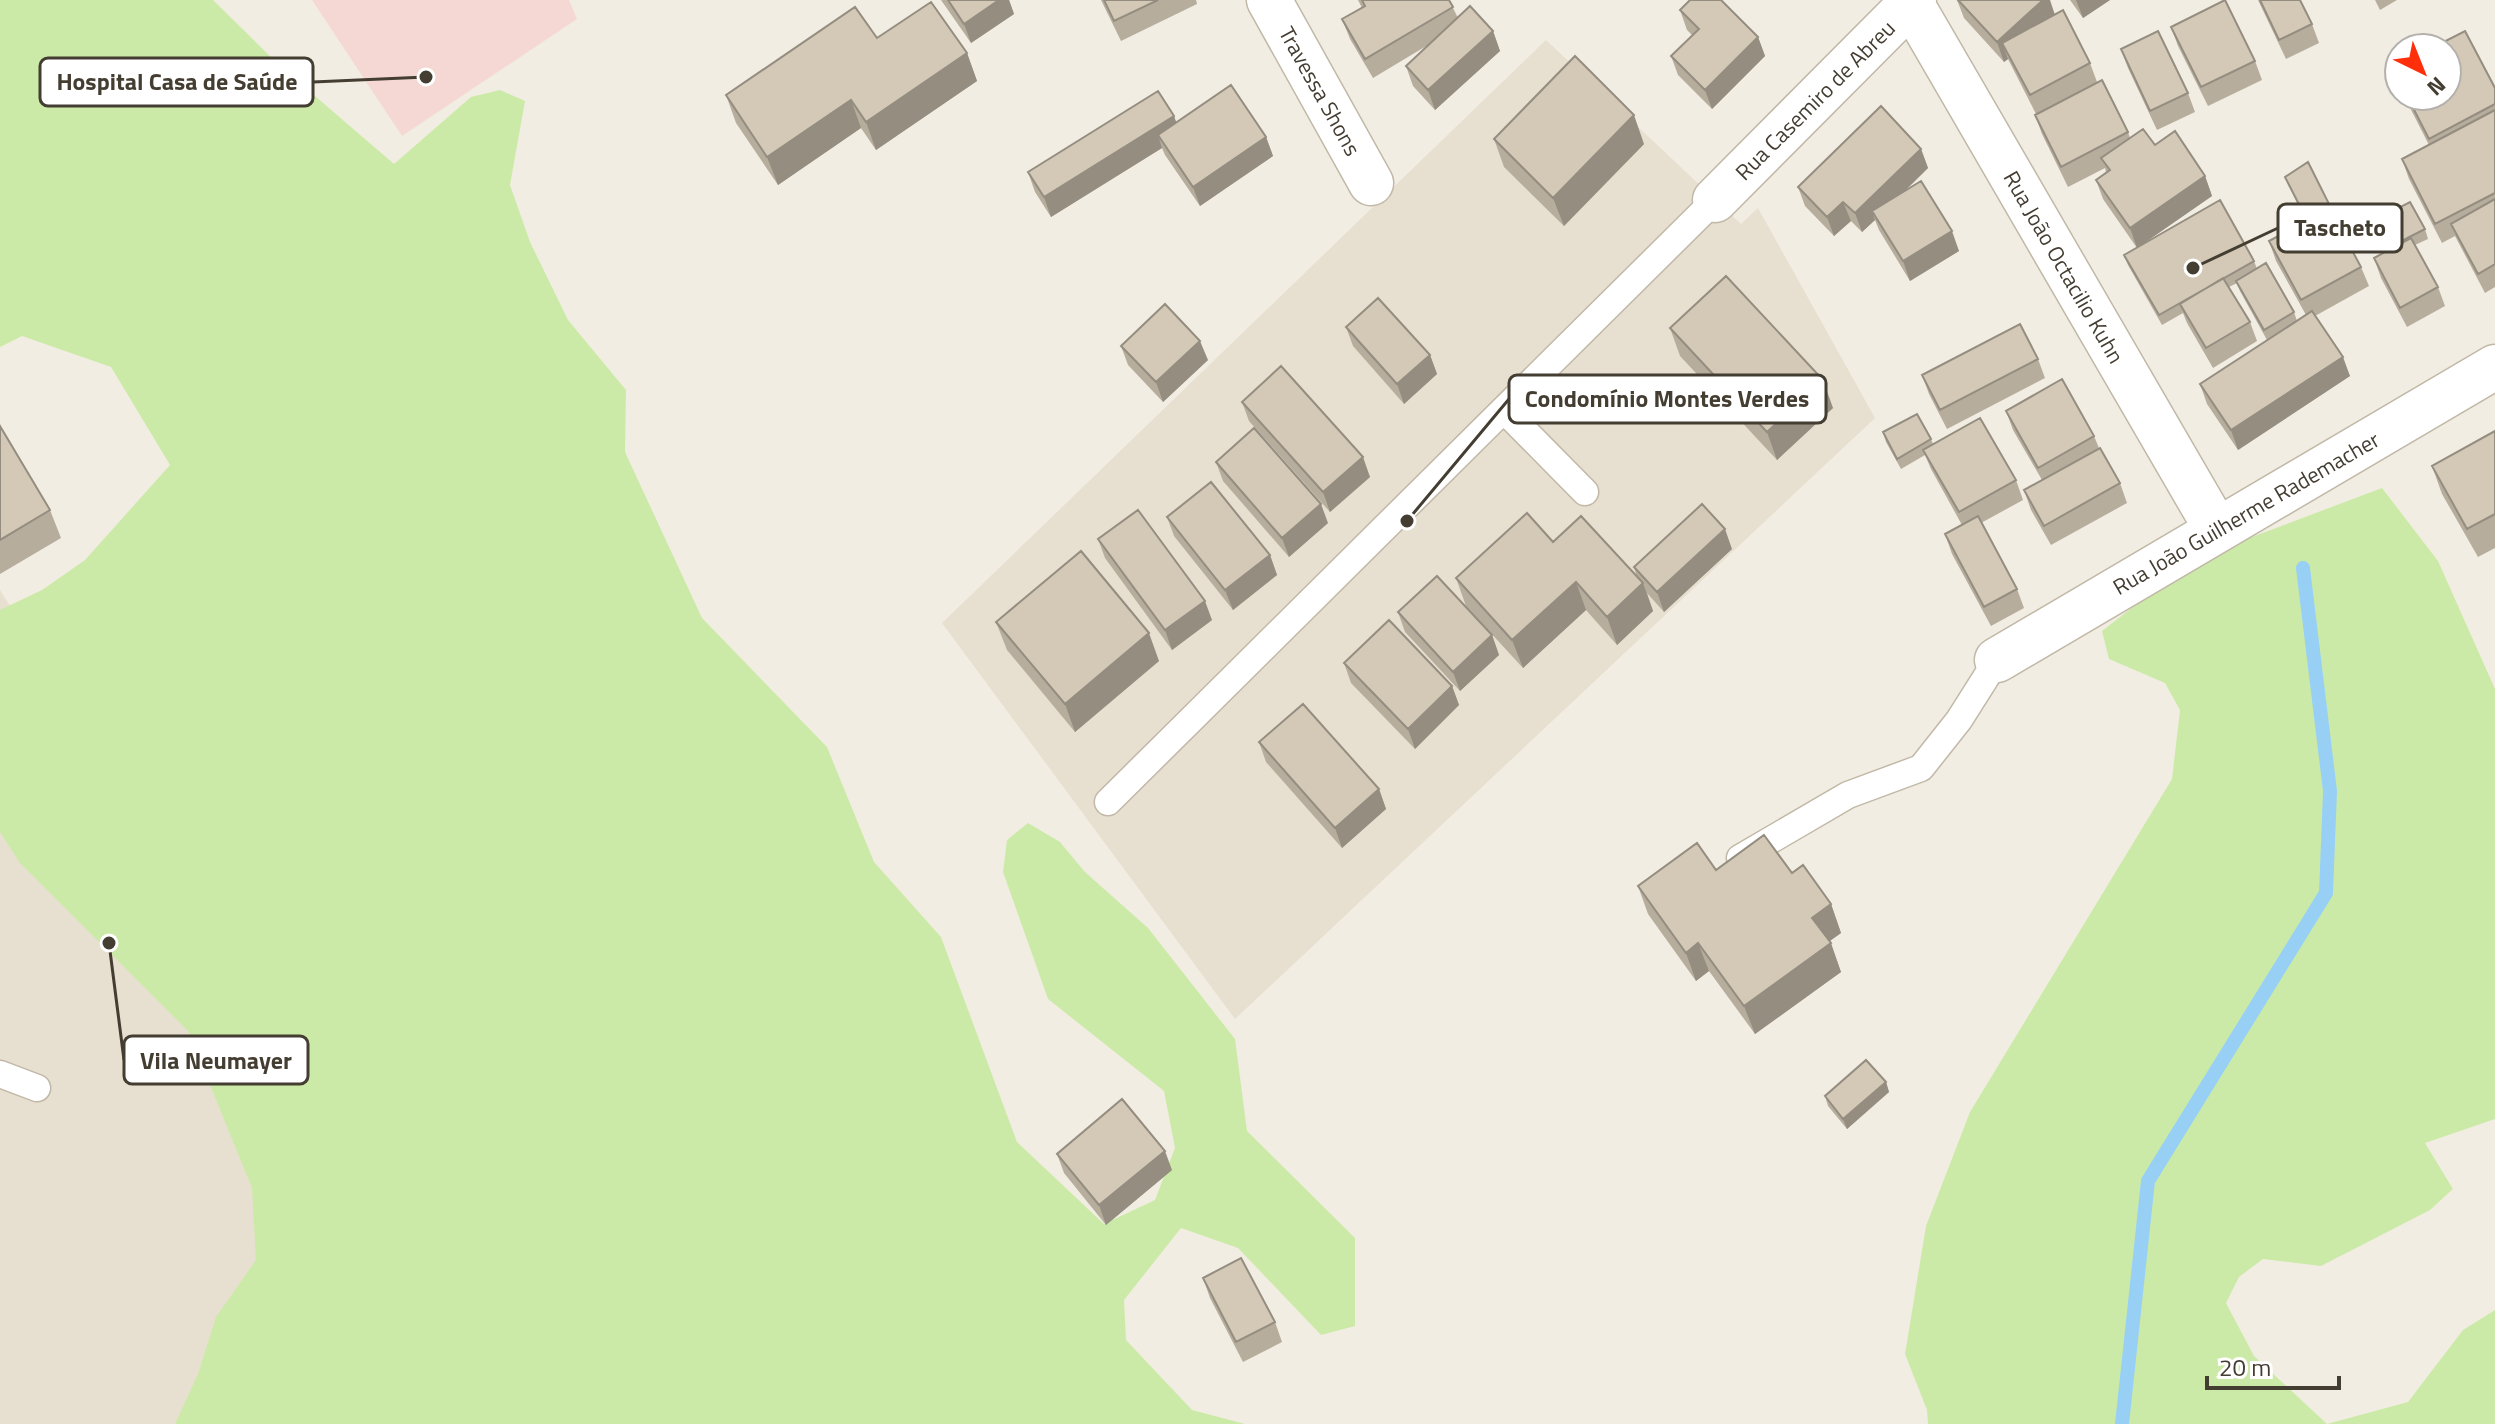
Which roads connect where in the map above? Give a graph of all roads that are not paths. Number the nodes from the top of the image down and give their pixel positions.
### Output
1 (1269, 0) edge
2 (1913, 2) edge
3 (1371, 183) dead end
4 (1715, 200) joint
5 (2495, 367) edge
6 (1505, 411) junction
7 (1585, 492) dead end
8 (2217, 530) junction
9 (1997, 660) joint
10 (1108, 802) dead end
11 (1734, 862) edge
12 (0, 1074) edge
13 (37, 1088) dead end

1 - 3 street, Travessa Shons
2 - 4 street, Rua Casemiro de Abreu
2 - 8 street, Rua João Octacilio Kuhn
4 - 6 lane
5 - 8 street, Rua João Guilherme Rademacher
6 - 7 lane
6 - 10 lane
8 - 9 street, Rua João Guilherme Rademacher
9 - 11 lane
12 - 13 lane

